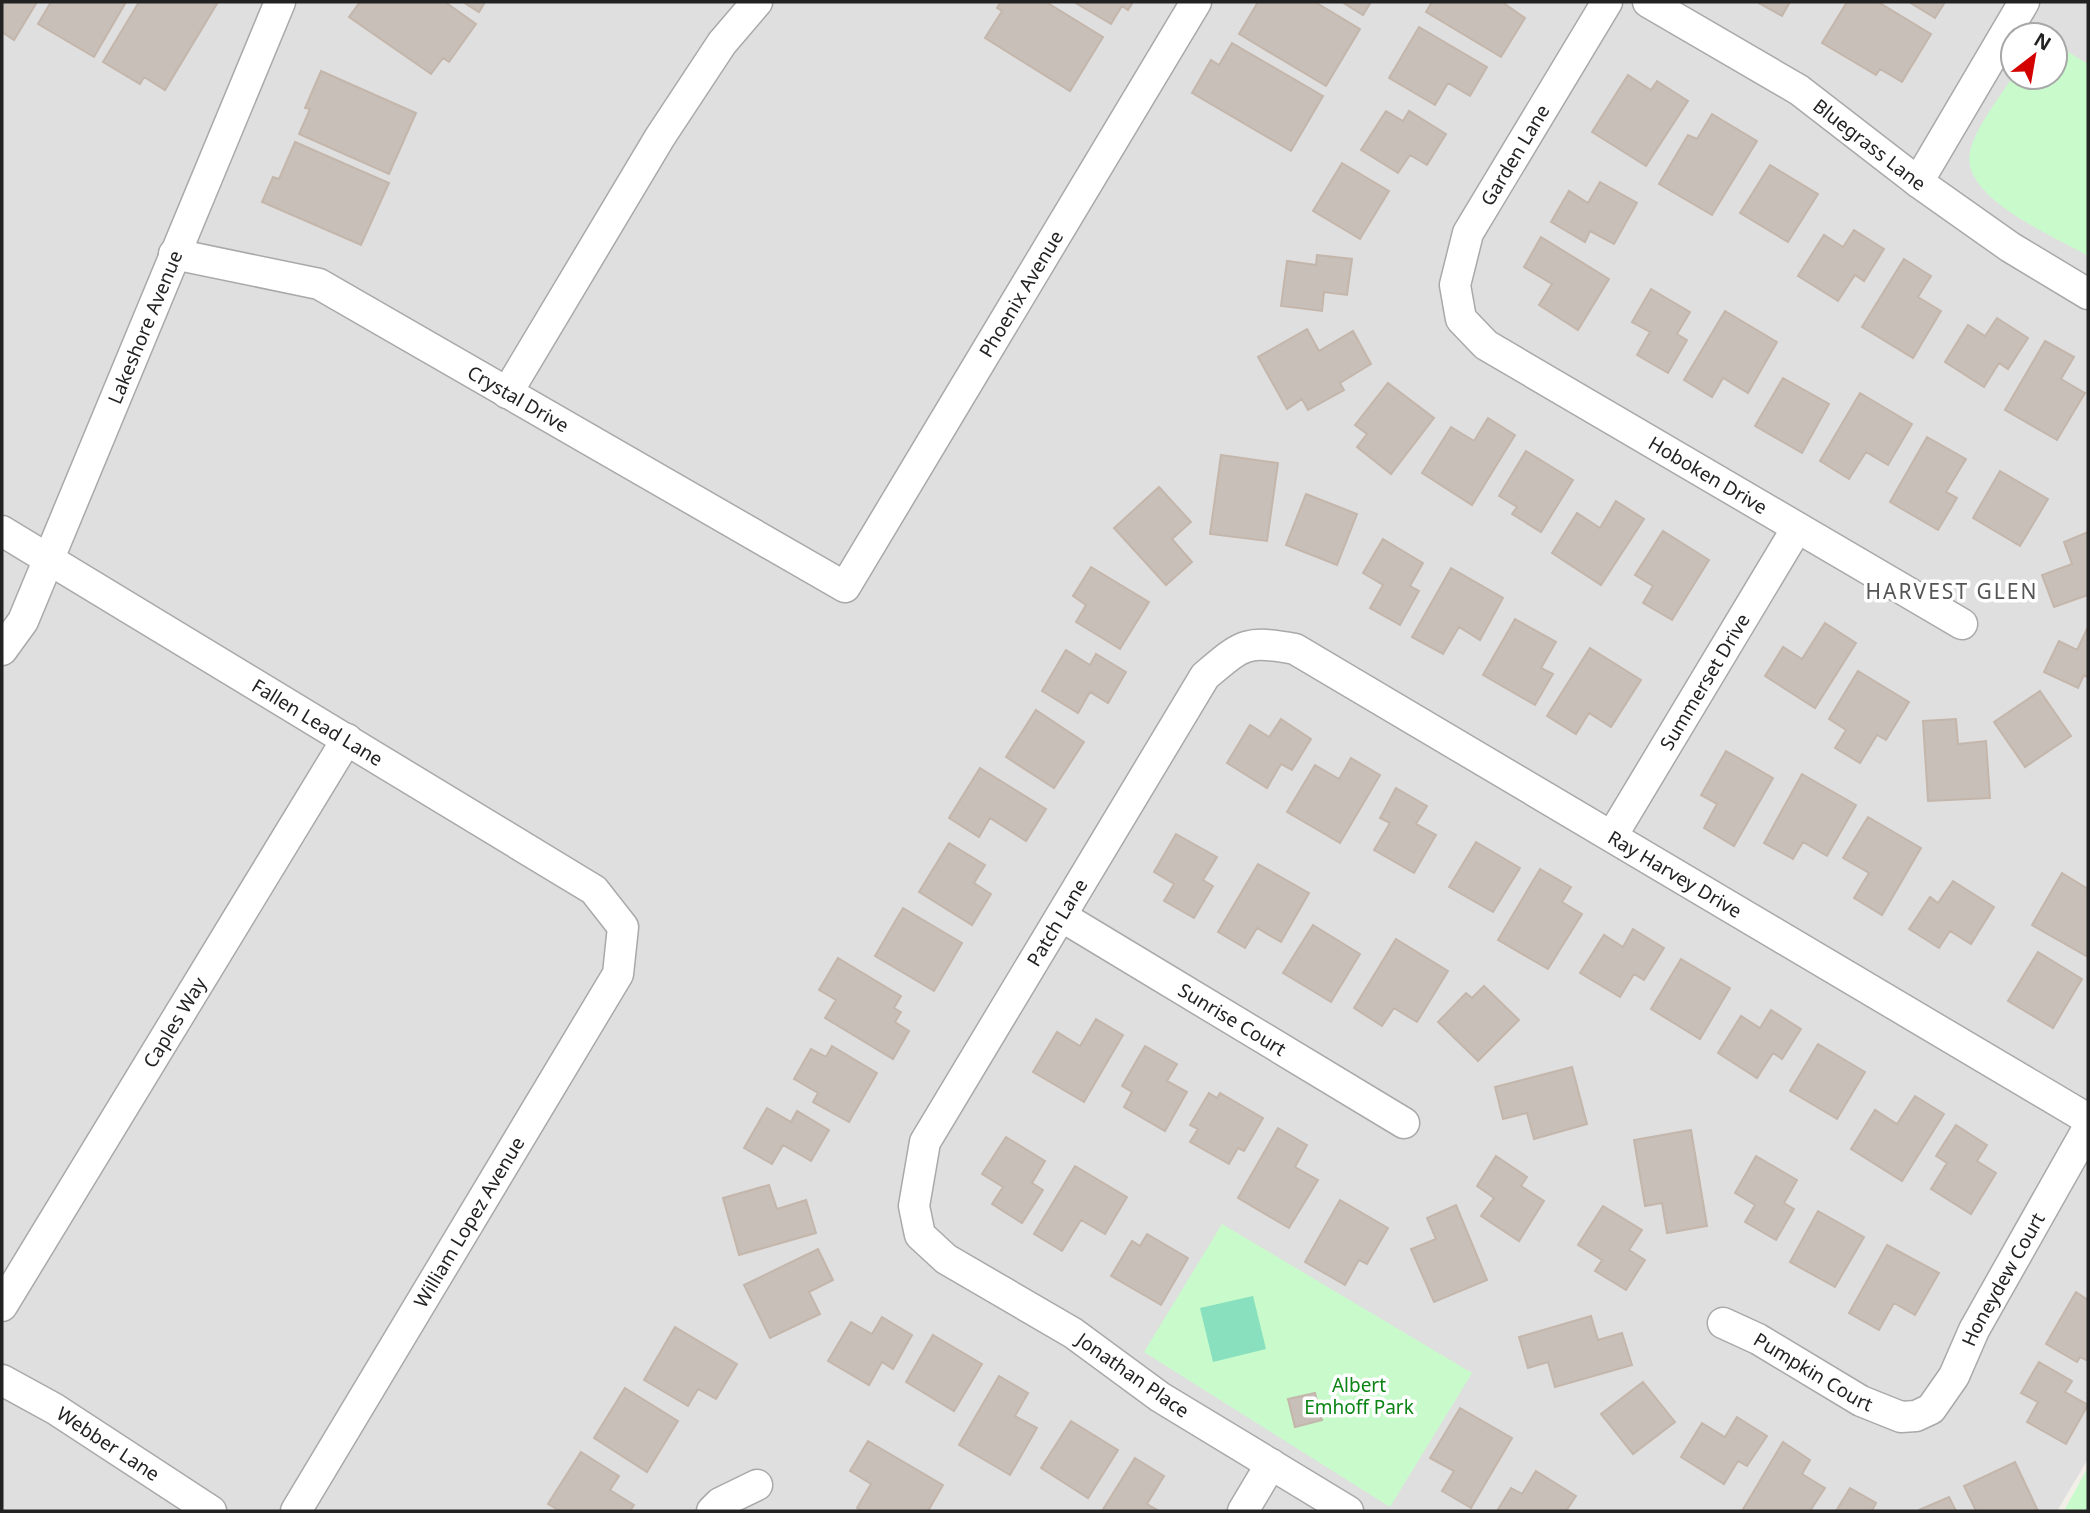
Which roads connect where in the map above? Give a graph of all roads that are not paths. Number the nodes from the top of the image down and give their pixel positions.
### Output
1 (280, 2) edge
2 (757, 2) edge
3 (1196, 2) edge
4 (1607, 2) edge
5 (1648, 2) edge
6 (2024, 2) edge
7 (1918, 182) junction
8 (174, 254) junction
9 (2088, 294) edge
10 (1461, 319) joint
11 (508, 393) junction
12 (1797, 528) junction
13 (2, 531) edge
14 (50, 557) junction
15 (845, 587) joint
16 (1962, 624) dead end
17 (1257, 642) joint
18 (2, 650) edge
19 (347, 739) junction
20 (1612, 836) junction
21 (1060, 916) junction
22 (623, 927) joint
23 (2088, 1119) edge
24 (1404, 1124) dead end
25 (2088, 1128) edge
26 (920, 1235) joint
27 (2, 1306) edge
28 (1723, 1322) dead end
29 (2, 1380) edge
30 (1904, 1417) joint
31 (1271, 1464) junction
32 (757, 1485) dead end
33 (211, 1511) edge
34 (296, 1511) edge
35 (712, 1511) edge
36 (1243, 1511) edge
37 (1348, 1511) edge

1 - 8 street, Lakeshore Avenue
2 - 11 street
3 - 15 street, Phoenix Avenue
4 - 10 street, Garden Lane
5 - 7 street, Bluegrass Lane
6 - 7 street
7 - 9 street, Bluegrass Lane
8 - 11 street, Crystal Drive
8 - 14 street, Lakeshore Avenue
10 - 12 street, Hoboken Drive
11 - 15 street, Crystal Drive
12 - 16 street, Hoboken Drive
12 - 20 street, Summerset Drive
13 - 14 street, Fallen Lead Lane
14 - 18 street, Lakeshore Avenue
14 - 19 street, Fallen Lead Lane
17 - 20 street, Ray Harvey Drive
17 - 21 street, Patch Lane
19 - 22 street, Fallen Lead Lane
19 - 27 street, Caples Way
20 - 23 street, Ray Harvey Drive
21 - 24 street, Sunrise Court
21 - 26 street, Patch Lane
22 - 34 street, William Lopez Avenue
25 - 30 street, Honeydew Court
26 - 31 street, Jonathan Place
28 - 30 street, Pumpkin Court
29 - 33 street, Webber Lane
31 - 36 street
31 - 37 street, Jonathan Place
32 - 35 street

